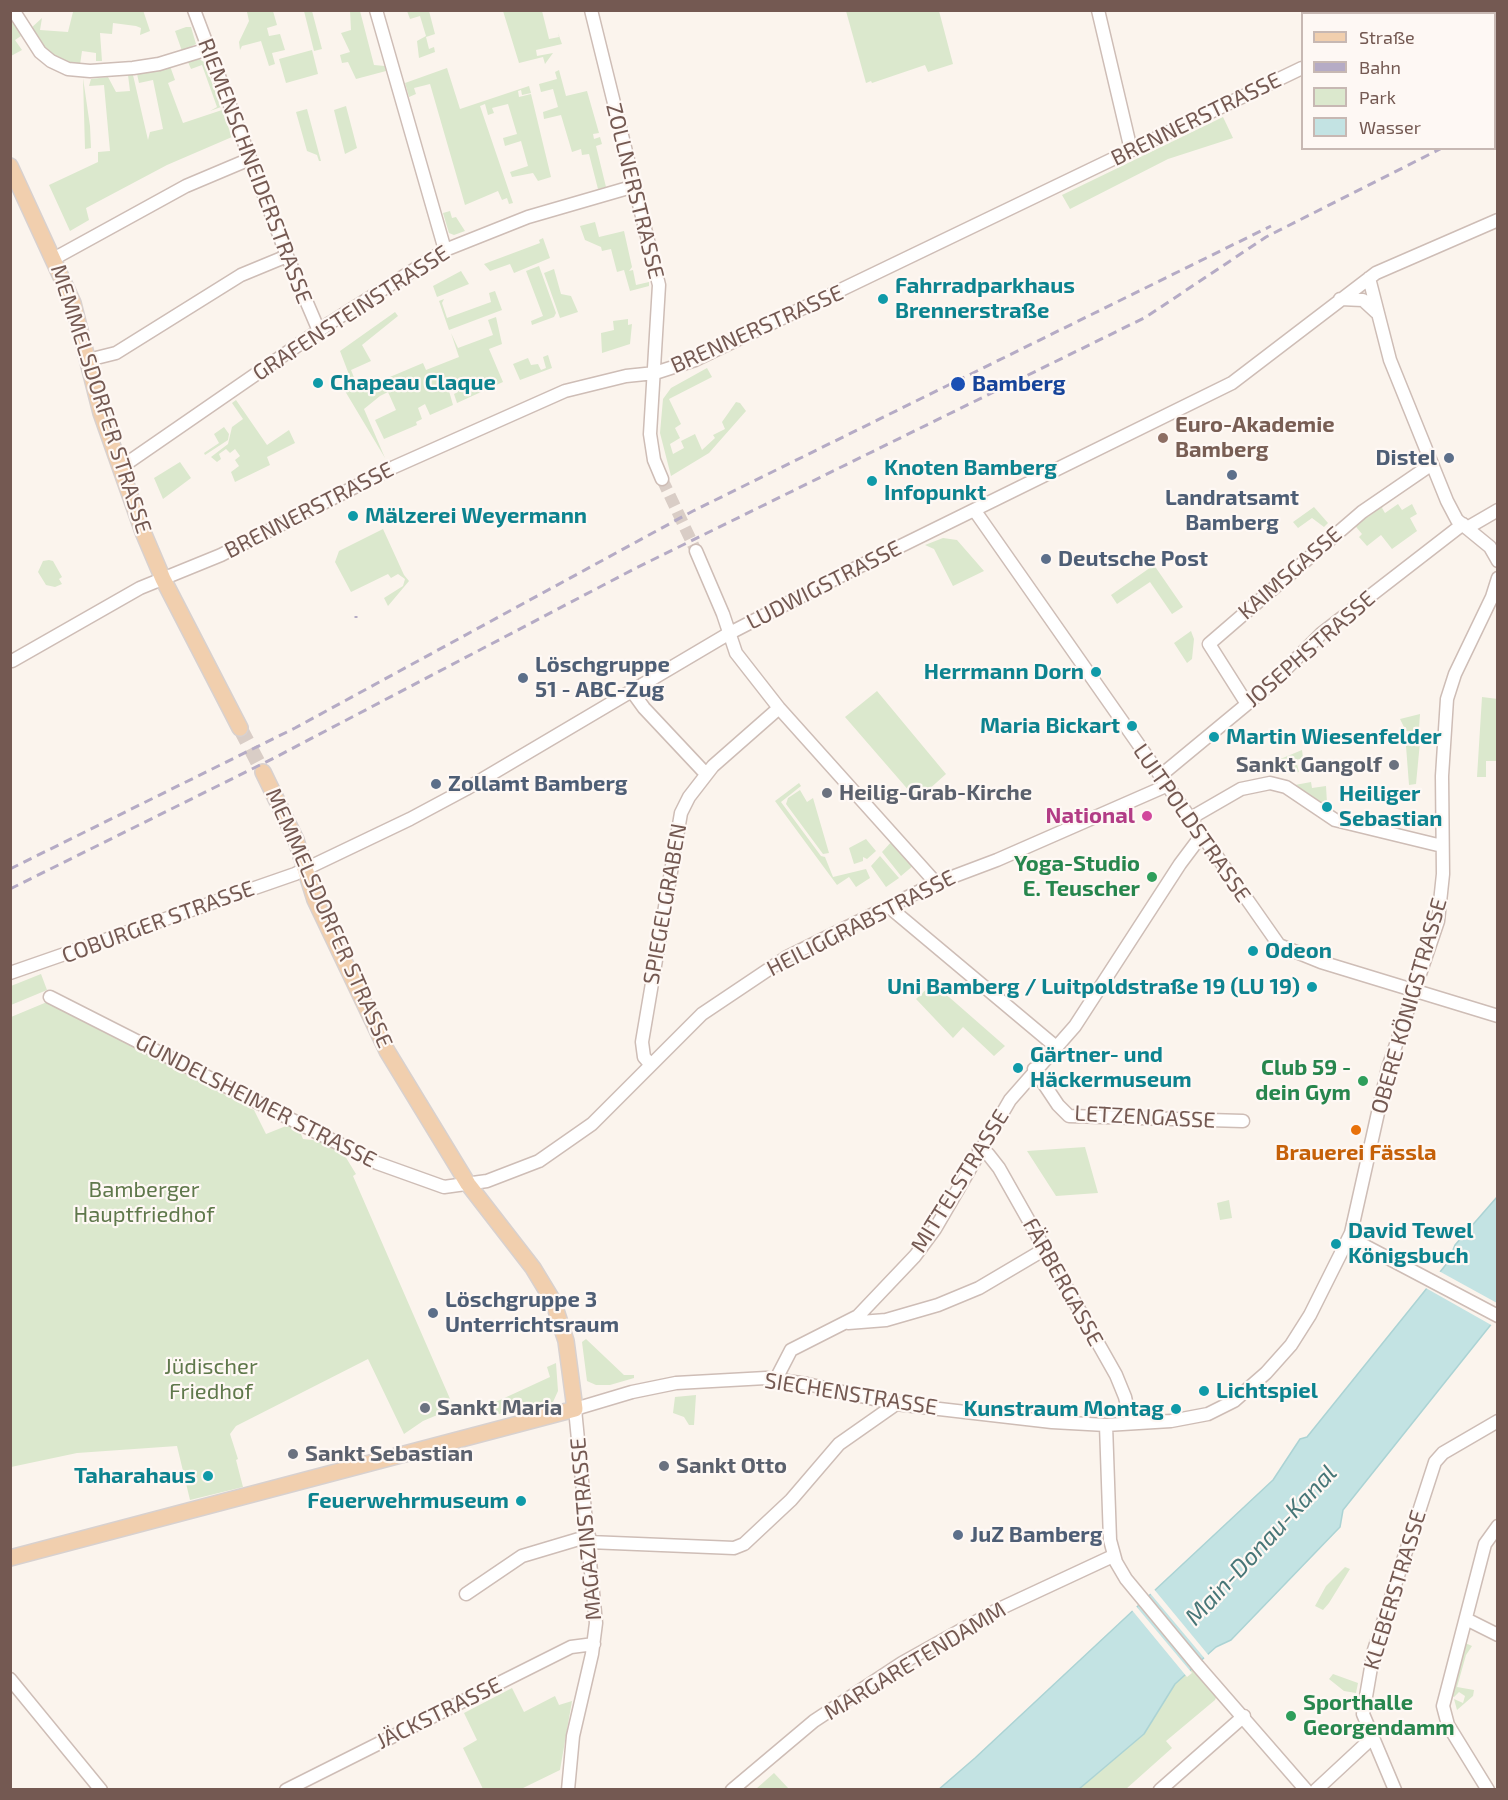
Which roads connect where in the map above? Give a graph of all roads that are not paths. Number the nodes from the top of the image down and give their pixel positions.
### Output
1 (13, 10) edge
2 (194, 10) edge
3 (375, 10) edge
4 (591, 10) edge
5 (1098, 10) edge
6 (208, 49) junction
7 (1301, 68) edge
8 (1131, 150) junction
9 (250, 159) junction
10 (10, 166) edge
11 (635, 186) junction
12 (1497, 220) edge
13 (445, 250) junction
14 (286, 256) junction
15 (54, 258) junction
16 (1369, 278) junction
17 (1340, 299) junction
18 (1377, 313) junction
19 (319, 331) junction
20 (88, 360) junction
21 (655, 374) junction
22 (1432, 464) junction
23 (120, 468) junction
24 (662, 479) tunnel mouth
25 (1497, 510) edge
26 (975, 511) junction
27 (1465, 526) junction
28 (696, 551) tunnel mouth
29 (1497, 561) edge
30 (1497, 578) edge
31 (163, 579) junction
32 (728, 634) junction
33 (12, 661) edge
34 (631, 690) junction
35 (1247, 704) junction
36 (779, 708) junction
37 (240, 728) tunnel mouth
38 (263, 772) tunnel mouth
39 (706, 774) junction
40 (1163, 781) junction
41 (1190, 819) junction
42 (1201, 836) junction
43 (1442, 846) junction
44 (305, 869) junction
45 (936, 883) junction
46 (889, 907) junction
47 (10, 973) edge
48 (1413, 990) junction
49 (50, 997) dead end
50 (1497, 1016) edge
51 (1055, 1046) junction
52 (651, 1065) junction
53 (1034, 1070) junction
54 (1243, 1121) dead end
55 (979, 1149) junction
56 (468, 1184) junction
57 (1350, 1238) junction
58 (1045, 1249) junction
59 (1497, 1316) edge
60 (847, 1323) junction
61 (776, 1379) junction
62 (896, 1404) junction
63 (575, 1409) junction
64 (1191, 1418) joint
65 (1497, 1421) edge
66 (1131, 1424) junction
67 (1106, 1425) junction
68 (1497, 1526) edge
69 (589, 1539) junction
70 (1113, 1556) junction
71 (10, 1558) edge
72 (466, 1594) dead end
73 (1466, 1618) junction
74 (1497, 1635) edge
75 (594, 1644) junction
76 (10, 1679) edge
77 (1244, 1716) junction
78 (1372, 1738) junction
79 (101, 1790) edge
80 (286, 1790) edge
81 (568, 1790) edge
82 (732, 1790) edge
83 (1160, 1790) edge
84 (1306, 1790) edge
85 (1316, 1790) edge
86 (1395, 1790) edge
87 (1488, 1790) edge

1 - 6 street
2 - 6 street, RIEMENSCHNEIDERSTRASSE
3 - 13 street
4 - 11 street, ZOLLNERSTRASSE
5 - 8 street
6 - 9 street, RIEMENSCHNEIDERSTRASSE
7 - 8 street, BRENNERSTRASSE
8 - 21 street, BRENNERSTRASSE
9 - 14 street, RIEMENSCHNEIDERSTRASSE
9 - 15 street
10 - 15 main road, MEMMELSDORFER STRASSE
11 - 13 street, GRAFENSTEINSTRASSE
11 - 21 street, ZOLLNERSTRASSE
12 - 16 street, LUDWIGSTRASSE
13 - 19 street, GRAFENSTEINSTRASSE
14 - 19 street, RIEMENSCHNEIDERSTRASSE
14 - 20 street
15 - 20 main road, MEMMELSDORFER STRASSE
16 - 17 street, LUDWIGSTRASSE
16 - 18 street
17 - 18 street
17 - 26 street, LUDWIGSTRASSE
18 - 22 street
19 - 23 street, GRAFENSTEINSTRASSE
20 - 23 main road, MEMMELSDORFER STRASSE
21 - 24 street, ZOLLNERSTRASSE
21 - 31 street, BRENNERSTRASSE
22 - 27 street
22 - 35 street, KAIMSGASSE
23 - 31 main road, MEMMELSDORFER STRASSE
25 - 27 street, JOSEPHSTRASSE
26 - 32 street, LUDWIGSTRASSE
26 - 40 street, LUITPOLDSTRASSE
27 - 29 street
27 - 35 street, JOSEPHSTRASSE
28 - 32 street
30 - 43 street, OBERE KÖNIGSTRASSE
31 - 33 street, BRENNERSTRASSE
31 - 37 main road, MEMMELSDORFER STRASSE
32 - 34 street, LUDWIGSTRASSE
32 - 36 street
34 - 39 street
34 - 44 street, LUDWIGSTRASSE
35 - 40 street, JOSEPHSTRASSE
36 - 39 street, SPIEGELGRABEN
36 - 45 street
38 - 44 main road, MEMMELSDORFER STRASSE
39 - 52 street, SPIEGELGRABEN
40 - 41 street, LUITPOLDSTRASSE
40 - 45 street, HEILIGGRABSTRASSE
41 - 42 street, LUITPOLDSTRASSE
41 - 43 street
42 - 48 street, LUITPOLDSTRASSE
42 - 51 street, MITTELSTRASSE
43 - 48 street, OBERE KÖNIGSTRASSE
44 - 47 street, COBURGER STRASSE
44 - 56 main road, MEMMELSDORFER STRASSE
45 - 46 street, HEILIGGRABSTRASSE
46 - 51 street
46 - 52 street, HEILIGGRABSTRASSE
48 - 50 street, LUITPOLDSTRASSE
48 - 57 street, OBERE KÖNIGSTRASSE
49 - 56 street, GUNDELSHEIMER STRASSE
51 - 53 street, MITTELSTRASSE
52 - 56 street, HEILIGGRABSTRASSE
53 - 54 street, LETZENGASSE
53 - 55 street, MITTELSTRASSE
55 - 58 street, FÄRBERGASSE
55 - 60 street, MITTELSTRASSE
56 - 63 main road, MEMMELSDORFER STRASSE
57 - 59 street
57 - 64 street, OBERE KÖNIGSTRASSE
58 - 60 street
58 - 66 street, FÄRBERGASSE
60 - 61 street, MITTELSTRASSE
61 - 62 street, SIECHENSTRASSE
61 - 63 street, SIECHENSTRASSE
62 - 67 street, SIECHENSTRASSE
62 - 69 street
63 - 69 street, MAGAZINSTRASSE
63 - 71 main road, SIECHENSTRASSE
64 - 66 street, SIECHENSTRASSE
65 - 78 street, KLEBERSTRASSE
66 - 67 street, SIECHENSTRASSE
67 - 70 street
68 - 73 street
69 - 72 street
69 - 75 street, MAGAZINSTRASSE
70 - 77 street
70 - 82 street, MARGARETENDAMM
73 - 74 street
73 - 87 street
75 - 80 street, JÄCKSTRASSE
75 - 81 street, MAGAZINSTRASSE
76 - 79 street
77 - 83 street
77 - 84 street
78 - 85 street
78 - 86 street, KLEBERSTRASSE

